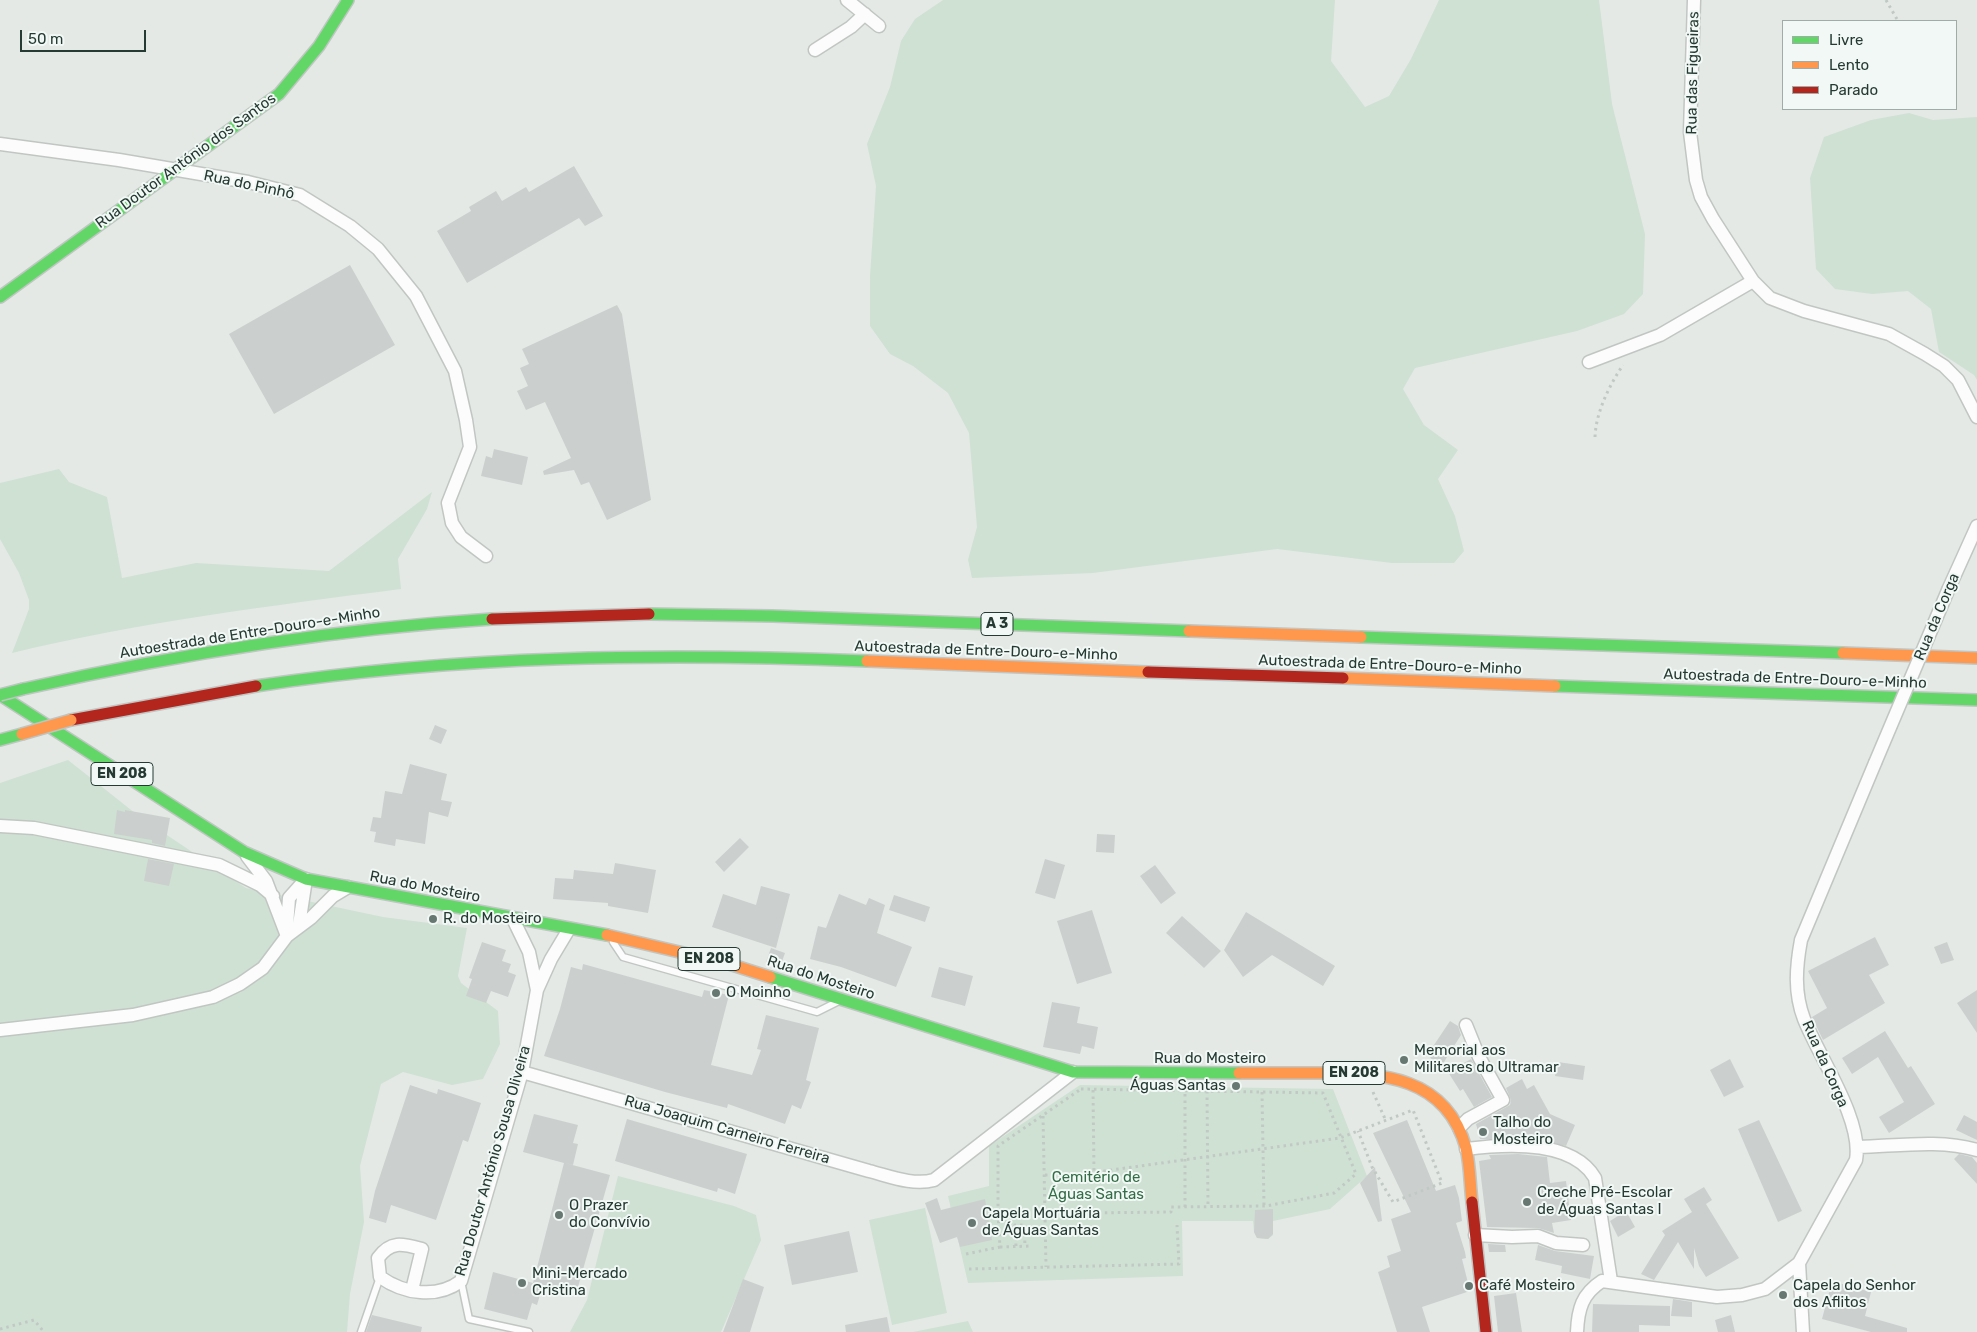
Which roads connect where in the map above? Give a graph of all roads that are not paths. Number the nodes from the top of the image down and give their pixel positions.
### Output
1 (348, 0) edge
2 (847, 0) edge
3 (1694, 0) edge
4 (865, 14) junction
5 (879, 26) dead end
6 (815, 50) dead end
7 (0, 144) edge
8 (172, 171) junction
9 (1753, 281) junction
10 (0, 297) edge
11 (1590, 362) dead end
12 (1977, 417) edge
13 (1977, 526) edge
14 (486, 556) dead end
15 (1977, 658) edge
16 (0, 695) edge
17 (1977, 700) edge
18 (0, 740) edge
19 (0, 826) edge
20 (244, 852) junction
21 (306, 879) junction
22 (348, 887) junction
23 (273, 896) junction
24 (512, 919) junction
25 (299, 925) junction
26 (569, 929) junction
27 (287, 936) junction
28 (610, 936) junction
29 (537, 990) junction
30 (841, 1000) junction
31 (1466, 1025) dead end
32 (0, 1030) edge
33 (522, 1072) junction
34 (1073, 1072) junction
35 (1459, 1128) junction
36 (1859, 1146) junction
37 (1466, 1148) junction
38 (1977, 1150) edge
39 (1475, 1234) junction
40 (1583, 1245) dead end
41 (1799, 1263) junction
42 (380, 1277) junction
43 (1611, 1281) junction
44 (461, 1282) junction
45 (412, 1290) junction
46 (1483, 1330) edge
47 (361, 1332) edge
48 (529, 1332) edge
49 (1577, 1332) edge
50 (1803, 1332) edge

1 - 8 main road, Rua Doutor António dos Santos
2 - 4 street
3 - 9 street, Rua das Figueiras
4 - 5 street
4 - 6 street
7 - 8 street, Rua do Pinhô
8 - 10 main road, Rua Doutor António dos Santos
8 - 14 street, Rua do Pinhô
9 - 11 street
9 - 12 street
13 - 36 street, Rua da Corga, bridge
15 - 16 main road, Autoestrada de Entre-Douro-e-Minho / A 3, bridge
16 - 20 main road, Rua do Mosteiro / EN 208
17 - 18 main road, Autoestrada de Entre-Douro-e-Minho, bridge
19 - 23 street
20 - 21 main road, Rua do Mosteiro / EN 208
20 - 23 street
21 - 22 main road, Rua do Mosteiro / EN 208
21 - 25 street
21 - 27 street
22 - 24 main road, Rua do Mosteiro / EN 208
22 - 25 street
23 - 27 street
24 - 26 main road, Rua do Mosteiro / EN 208
24 - 29 street, Rua Doutor António Sousa Oliveira
25 - 27 street
26 - 28 main road, Rua do Mosteiro / EN 208
26 - 29 street, Rua Doutor António Sousa Oliveira
27 - 32 street
28 - 30 main road, Rua do Mosteiro / EN 208
28 - 30 lane
29 - 33 street, Rua Doutor António Sousa Oliveira
30 - 34 main road, Rua do Mosteiro / EN 208
31 - 35 street
33 - 34 street, Rua Joaquim Carneiro Ferreira
33 - 44 street, Rua Doutor António Sousa Oliveira
34 - 35 main road, Rua do Mosteiro / EN 208
35 - 37 main road, Rua do Mosteiro / EN 208
36 - 38 street
36 - 41 street
37 - 39 main road, Rua do Mosteiro / EN 208
37 - 43 street
39 - 40 street
39 - 46 main road, Rua do Mosteiro / EN 208
41 - 43 street
41 - 50 street
42 - 45 street, Rua Doutor António Sousa Oliveira
42 - 45 street
42 - 47 lane
43 - 49 street
44 - 45 street, Rua Doutor António Sousa Oliveira
44 - 48 lane

